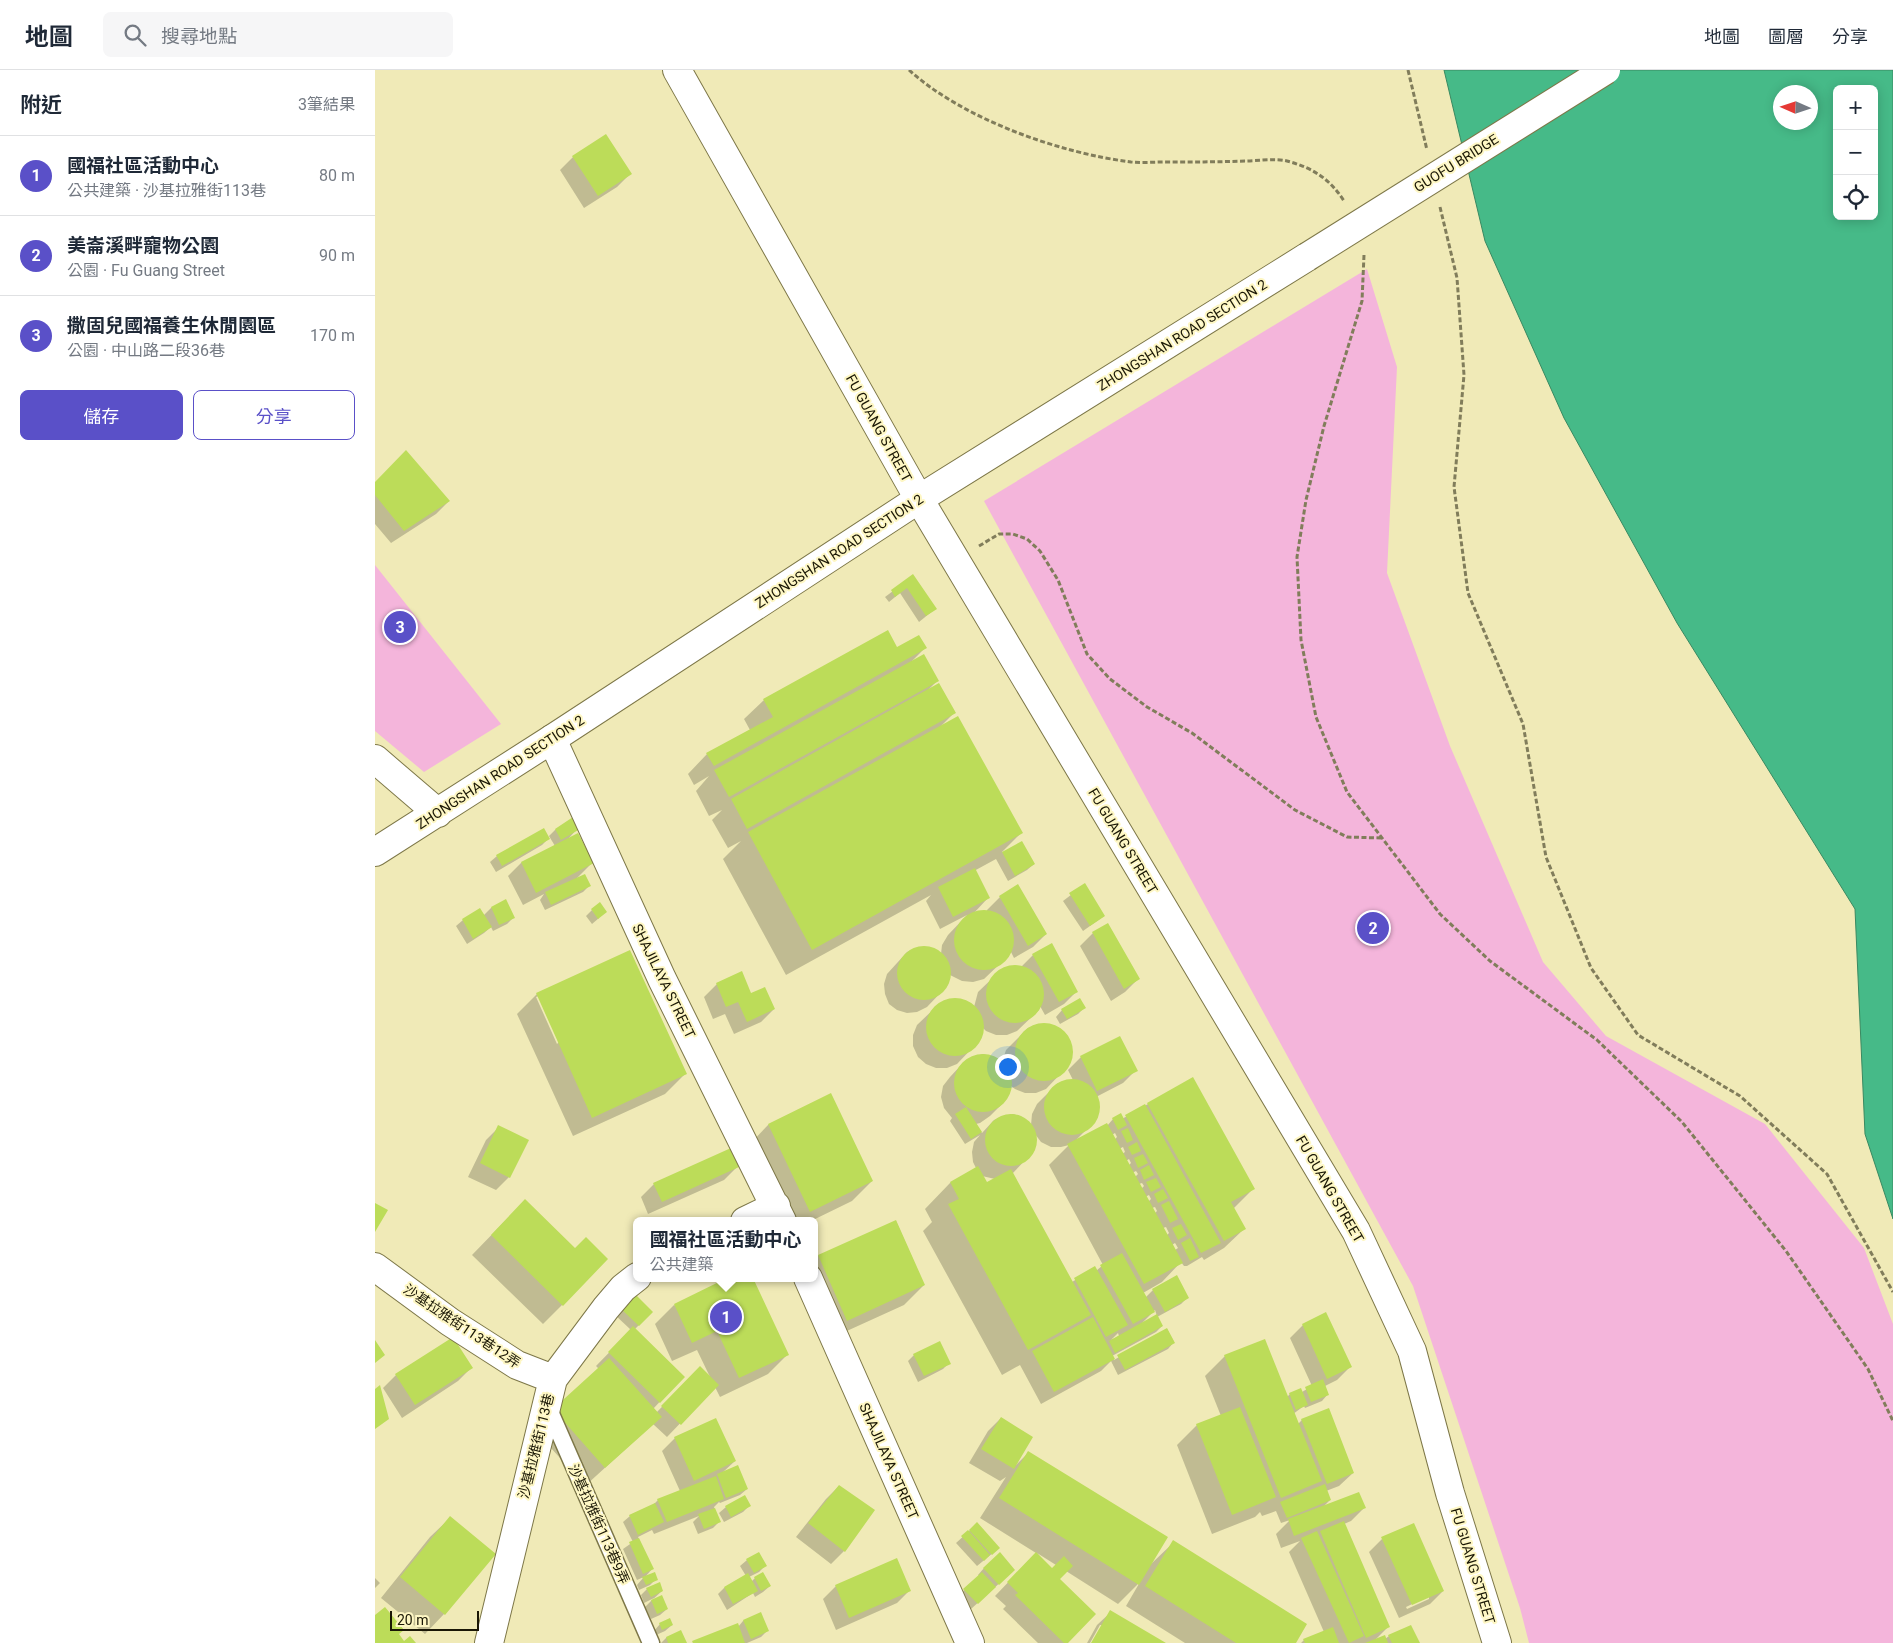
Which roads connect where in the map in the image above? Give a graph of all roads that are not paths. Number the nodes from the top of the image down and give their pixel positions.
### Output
1 (677, 70) edge
2 (1606, 70) edge
3 (1307, 257) joint
4 (919, 499) junction
5 (552, 739) junction
6 (375, 759) edge
7 (438, 813) junction
8 (375, 852) edge
9 (779, 1213) edge
10 (762, 1217) edge
11 (375, 1267) edge
12 (633, 1280) edge
13 (810, 1282) edge
14 (550, 1392) junction
15 (489, 1643) edge
16 (651, 1643) edge
17 (970, 1643) edge
18 (1497, 1643) edge

1 - 4 street, FU GUANG STREET
2 - 3 street, GUOFU BRIDGE, bridge
3 - 4 street, ZHONGSHAN ROAD SECTION 2
4 - 5 street, ZHONGSHAN ROAD SECTION 2
4 - 18 street, FU GUANG STREET
5 - 7 street, ZHONGSHAN ROAD SECTION 2
5 - 9 street, SHAJILAYA STREET
6 - 7 street
7 - 8 street, ZHONGSHAN ROAD SECTION 2
9 - 10 street
11 - 14 street, 沙基拉雅街113巷12弄
12 - 14 street, 沙基拉雅街113巷
13 - 17 street, SHAJILAYA STREET
14 - 15 street, 沙基拉雅街113巷
14 - 16 lane, 沙基拉雅街113巷9弄

